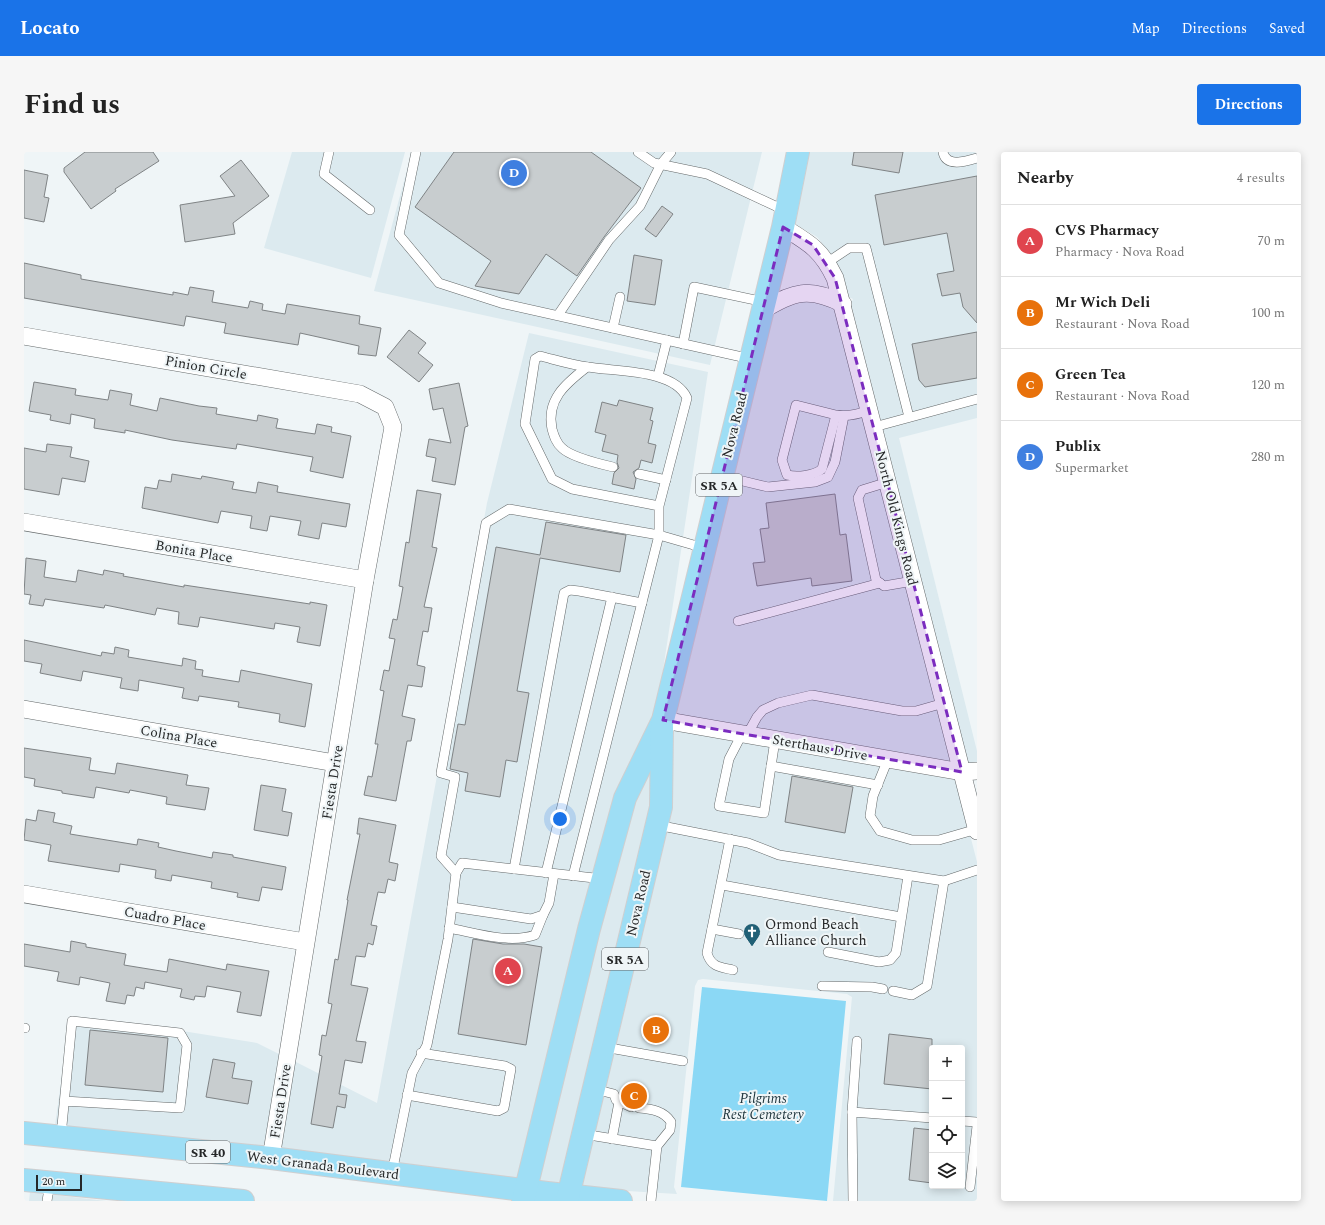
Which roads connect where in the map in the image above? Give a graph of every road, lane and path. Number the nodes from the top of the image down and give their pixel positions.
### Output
1 (329, 152) edge
2 (416, 152) edge
3 (638, 152) edge
4 (671, 152) edge
5 (798, 152) edge
6 (943, 152) edge
7 (977, 158) edge
8 (661, 164) junction
9 (370, 210) dead end
10 (784, 219) junction
11 (828, 262) junction
12 (620, 297) dead end
13 (843, 304) junction
14 (764, 306) junction
15 (558, 315) junction
16 (613, 328) junction
17 (24, 336) edge
18 (667, 340) junction
19 (683, 344) junction
20 (751, 359) junction
21 (587, 367) junction
22 (658, 376) junction
23 (977, 399) edge
24 (385, 407) joint
25 (870, 410) junction
26 (840, 415) junction
27 (909, 417) junction
28 (874, 427) junction
29 (613, 468) dead end
30 (639, 474) dead end
31 (722, 476) junction
32 (666, 480) junction
33 (888, 482) junction
34 (659, 506) junction
35 (24, 522) edge
36 (659, 534) junction
37 (704, 548) junction
38 (365, 580) junction
39 (913, 581) junction
40 (880, 583) junction
41 (612, 597) junction
42 (642, 603) junction
43 (738, 621) dead end
44 (944, 703) junction
45 (24, 709) edge
46 (662, 720) junction
47 (745, 734) junction
48 (775, 740) junction
49 (888, 759) junction
50 (335, 763) junction
51 (771, 766) junction
52 (969, 772) edge
53 (878, 785) junction
54 (657, 825) junction
55 (977, 830) edge
56 (730, 839) junction
57 (514, 869) junction
58 (977, 870) edge
59 (456, 874) junction
60 (550, 874) junction
61 (573, 876) junction
62 (908, 876) junction
63 (603, 879) junction
64 (944, 881) junction
65 (722, 885) junction
66 (24, 894) edge
67 (452, 907) junction
68 (543, 915) junction
69 (901, 917) junction
70 (449, 928) junction
71 (712, 929) junction
72 (739, 934) dead end
73 (305, 942) junction
74 (828, 952) dead end
75 (733, 970) dead end
76 (822, 986) dead end
77 (883, 989) dead end
78 (893, 991) dead end
79 (857, 1041) dead end
80 (604, 1047) junction
81 (421, 1053) junction
82 (683, 1061) dead end
83 (594, 1089) junction
84 (407, 1095) junction
85 (64, 1101) junction
86 (619, 1102) junction
87 (852, 1112) junction
88 (929, 1118) edge
89 (965, 1121) edge
90 (977, 1122) edge
91 (977, 1126) edge
92 (24, 1133) edge
93 (583, 1134) junction
94 (61, 1136) junction
95 (612, 1138) junction
96 (657, 1146) junction
97 (270, 1158) junction
98 (392, 1173) junction
99 (24, 1180) edge
100 (970, 1187) dead end
101 (48, 1192) edge
102 (524, 1196) edge
103 (568, 1199) edge
104 (243, 1201) edge
105 (621, 1201) edge
106 (651, 1201) edge
107 (853, 1201) edge

1 - 9 lane
2 - 15 lane
3 - 8 lane
4 - 8 lane
5 - 10 main road, Nova Road / SR 5A
6 - 7 lane
8 - 10 lane
8 - 15 lane
10 - 11 street, North Old Kings Road
10 - 14 main road, Nova Road / SR 5A
11 - 13 street, North Old Kings Road
11 - 27 lane
12 - 16 lane
13 - 14 street
13 - 25 street, North Old Kings Road
14 - 19 lane
14 - 20 main road, Nova Road / SR 5A
15 - 16 lane
16 - 18 lane
17 - 24 street, Pinion Circle
18 - 19 lane
18 - 22 lane
19 - 20 lane
20 - 31 main road, Nova Road / SR 5A
21 - 22 lane
21 - 29 lane
21 - 34 lane
22 - 32 lane
23 - 27 lane
24 - 38 street, Fiesta Drive
25 - 26 lane
25 - 28 street, North Old Kings Road
26 - 26 lane
26 - 31 lane
27 - 28 lane
28 - 33 street, North Old Kings Road
30 - 32 lane
31 - 37 main road, Nova Road / SR 5A
32 - 34 lane
33 - 39 street, North Old Kings Road
33 - 40 lane
34 - 36 lane
35 - 38 street, Bonita Place
36 - 37 lane
36 - 42 lane
36 - 59 lane
37 - 46 main road, Nova Road / SR 5A
38 - 50 street, Fiesta Drive
39 - 40 lane
39 - 44 street, North Old Kings Road
40 - 43 lane
41 - 42 lane
41 - 57 lane
41 - 60 lane
42 - 61 lane
44 - 47 lane
44 - 52 street, North Old Kings Road
45 - 50 street, Colina Place
46 - 47 street, Sterthaus Drive
46 - 54 main road, Nova Road / SR 5A
46 - 63 main road, Nova Road / SR 5A
47 - 48 street, Sterthaus Drive
47 - 51 lane
48 - 49 street, Sterthaus Drive
48 - 51 lane
49 - 52 street, Sterthaus Drive
49 - 53 lane
50 - 73 street, Fiesta Drive
51 - 53 lane
52 - 55 street, North Old Kings Road
53 - 55 lane
54 - 56 lane
54 - 80 main road, Nova Road / SR 5A
56 - 62 lane
56 - 65 lane
57 - 59 lane
57 - 60 lane
58 - 64 lane
59 - 67 lane
60 - 61 lane
60 - 68 lane
61 - 63 lane
62 - 64 lane
62 - 69 lane
63 - 102 main road, Nova Road / SR 5A
64 - 78 lane
65 - 69 lane
65 - 71 lane
66 - 73 street, Cuadro Place
67 - 68 lane
67 - 70 lane
68 - 70 lane
69 - 74 lane
70 - 81 lane
71 - 72 lane
71 - 75 lane
73 - 97 street, Fiesta Drive
76 - 77 lane
79 - 87 lane
80 - 82 lane
80 - 83 main road, Nova Road / SR 5A
81 - 84 lane
81 - 84 lane
83 - 86 lane
83 - 93 main road, Nova Road / SR 5A
84 - 98 lane
85 - 85 lane
85 - 94 lane
86 - 95 lane
86 - 96 lane
87 - 88 lane
87 - 107 lane
89 - 90 lane
91 - 100 lane
92 - 94 main road, West Granada Boulevard / SR 40
93 - 95 lane
93 - 103 main road, Nova Road / SR 5A
94 - 97 main road, West Granada Boulevard / SR 40
95 - 96 lane
96 - 106 lane
97 - 98 main road, West Granada Boulevard / SR 40
98 - 102 main road, West Granada Boulevard / SR 40
99 - 101 main road
101 - 104 main road
102 - 103 main road, West Granada Boulevard / SR 40
103 - 105 main road, West Granada Boulevard / SR 40

